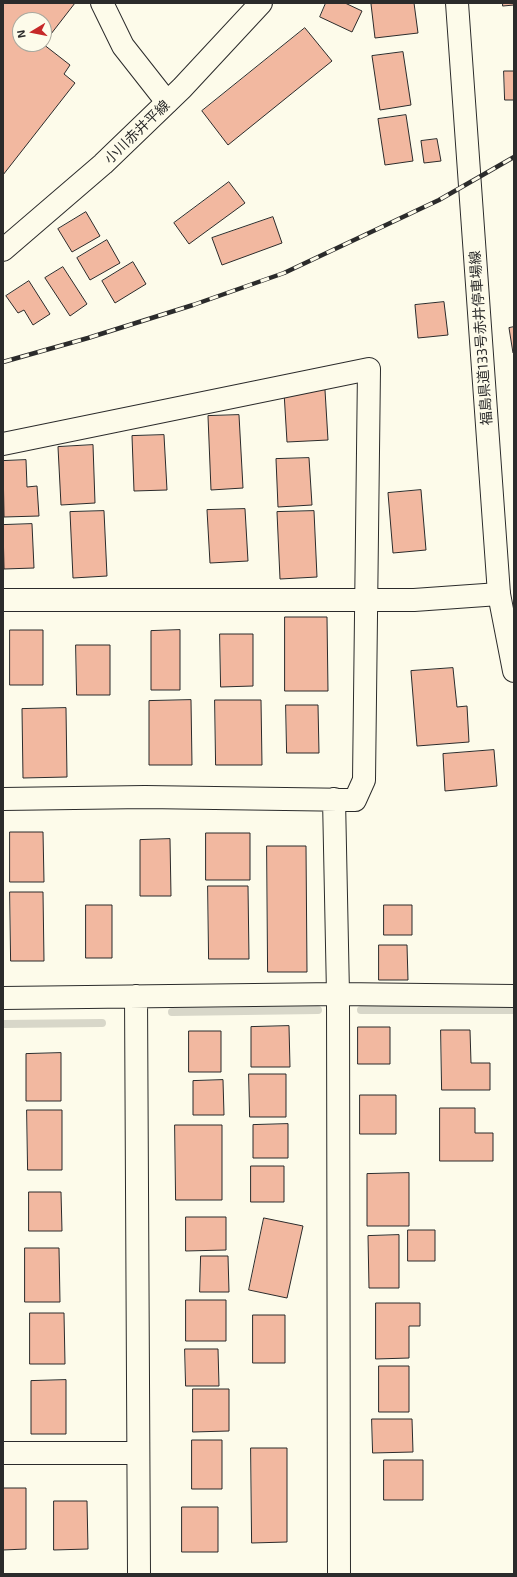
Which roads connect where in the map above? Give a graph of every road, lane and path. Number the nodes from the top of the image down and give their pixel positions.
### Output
1 (102, 3) edge
2 (261, 3) edge
3 (457, 3) edge
4 (168, 102) junction
5 (3, 250) edge
6 (3, 444) edge
7 (499, 594) junction
8 (3, 600) edge
9 (366, 600) junction
10 (514, 671) edge
11 (3, 799) edge
12 (334, 799) junction
13 (338, 994) junction
14 (136, 996) junction
15 (514, 996) edge
16 (3, 998) edge
17 (3, 1453) edge
18 (138, 1453) junction
19 (139, 1574) edge
20 (339, 1574) edge

1 - 4 street
2 - 4 street, 小川赤井平線
3 - 7 street, 福島県道133号赤井停車場線
4 - 5 street, 小川赤井平線
6 - 9 street
7 - 9 street
7 - 10 street, 福島県道133号赤井停車場線
8 - 9 street
9 - 12 street
11 - 12 street
12 - 13 street
13 - 14 street
13 - 15 street
13 - 20 street
14 - 16 street
14 - 18 street
17 - 18 street
18 - 19 street

